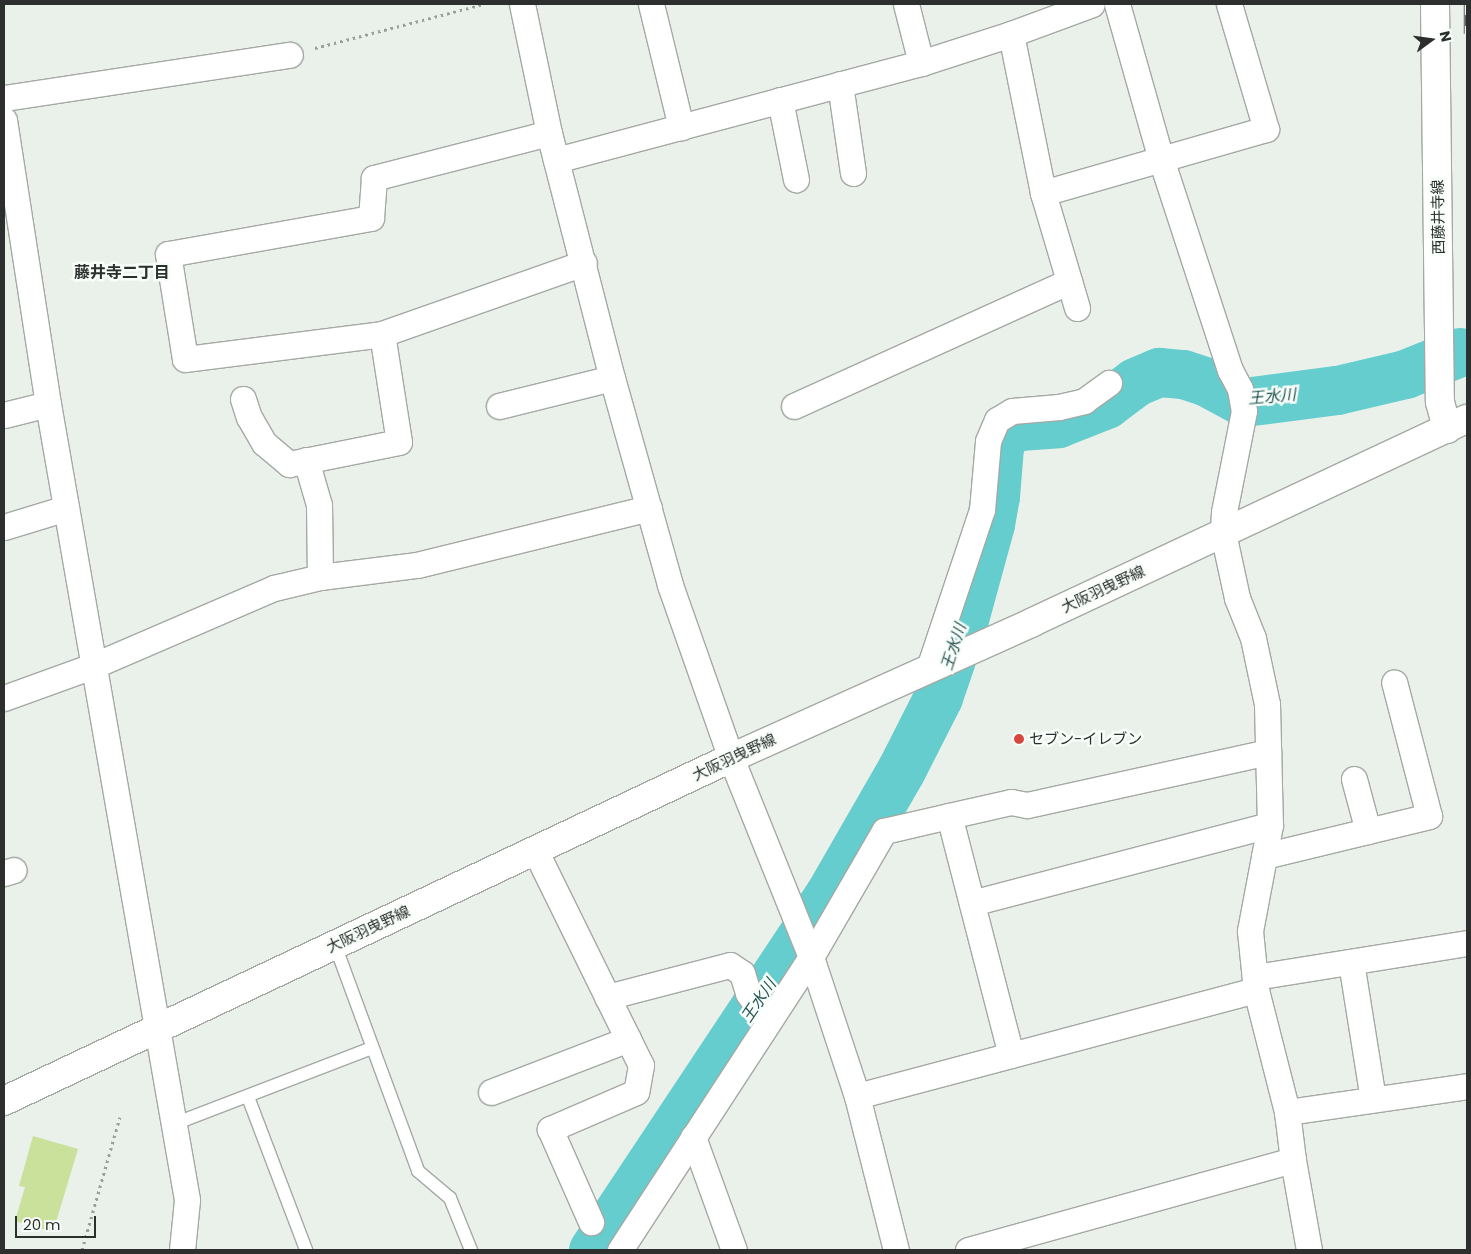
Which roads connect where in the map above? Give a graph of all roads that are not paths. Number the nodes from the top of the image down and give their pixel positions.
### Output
1 (522, 4) edge
2 (651, 4) edge
3 (906, 4) edge
4 (1092, 4) edge
5 (1117, 4) edge
6 (1229, 4) edge
7 (1435, 4) edge
8 (1011, 34) junction
9 (290, 54) road end
10 (921, 63) junction
11 (840, 84) junction
12 (4, 98) edge
13 (780, 100) junction
14 (4, 120) edge
15 (681, 127) junction
16 (549, 133) junction
17 (1161, 159) junction
18 (556, 160) junction
19 (853, 173) dead end
20 (796, 179) dead end
21 (1043, 193) junction
22 (584, 263) junction
23 (1069, 281) junction
24 (1077, 308) dead end
25 (382, 334) junction
26 (612, 378) junction
27 (1109, 382) dead end
28 (243, 399) dead end
29 (48, 404) junction
30 (499, 406) dead end
31 (794, 406) dead end
32 (4, 415) edge
33 (1457, 424) edge
34 (306, 460) junction
35 (66, 508) junction
36 (649, 508) junction
37 (4, 527) edge
38 (1223, 533) junction
39 (320, 577) junction
40 (948, 659) junction
41 (94, 665) junction
42 (1394, 682) dead end
43 (4, 698) edge
44 (1268, 752) junction
45 (731, 758) junction
46 (1354, 780) dead end
47 (949, 816) junction
48 (1270, 824) junction
49 (1368, 831) junction
50 (535, 850) junction
51 (1264, 856) junction
52 (972, 904) junction
53 (804, 941) junction
54 (1467, 943) edge
55 (335, 945) junction
56 (1351, 962) junction
57 (1256, 984) junction
58 (607, 997) junction
59 (768, 1022) junction
60 (158, 1028) junction
61 (628, 1039) junction
62 (372, 1048) junction
63 (1011, 1055) junction
64 (1467, 1086) edge
65 (491, 1092) dead end
66 (857, 1096) junction
67 (248, 1097) junction
68 (1373, 1099) junction
69 (4, 1101) edge
70 (1286, 1112) junction
71 (174, 1124) junction
72 (693, 1137) junction
73 (1292, 1160) junction
74 (591, 1222) dead end
75 (182, 1250) edge
76 (306, 1250) edge
77 (471, 1250) edge
78 (620, 1250) edge
79 (734, 1250) edge
80 (896, 1250) edge
81 (968, 1250) edge
82 (1309, 1250) edge

1 - 16 street
2 - 15 street
3 - 10 street
4 - 8 street
5 - 17 street
6 - 17 street
7 - 33 main road, 西藤井寺線
8 - 10 street
8 - 21 street
9 - 12 street
10 - 11 street
11 - 13 street
11 - 19 street
13 - 15 street
13 - 20 street
14 - 29 street
15 - 18 street
16 - 18 street
16 - 25 street
17 - 21 street
17 - 38 street
18 - 22 street
21 - 23 street
22 - 25 street
22 - 26 street
23 - 24 street
23 - 31 street
25 - 34 street
26 - 30 street
26 - 36 street
27 - 40 street
28 - 34 street
29 - 32 street
29 - 35 street
33 - 38 main road, 大阪羽曳野線
34 - 39 street
35 - 37 street
35 - 41 street
36 - 39 street
36 - 45 street
38 - 40 main road, 大阪羽曳野線
38 - 44 street
39 - 41 street
40 - 45 main road, 大阪羽曳野線
41 - 43 street
41 - 60 street
42 - 49 street
44 - 47 street
44 - 48 street
45 - 50 main road, 大阪羽曳野線
45 - 53 street
46 - 49 street
47 - 52 street
47 - 53 street
48 - 51 street
48 - 52 street
49 - 51 street
50 - 55 main road, 大阪羽曳野線
50 - 58 street
51 - 57 street
52 - 63 street
53 - 59 street
53 - 66 street
54 - 56 street
55 - 60 main road, 大阪羽曳野線
55 - 62 lane
56 - 57 street
56 - 68 street
57 - 63 street
57 - 70 street
58 - 59 street
58 - 61 street
59 - 72 street
60 - 69 main road, 大阪羽曳野線
60 - 71 street
61 - 65 street
61 - 74 street
62 - 67 lane
62 - 77 lane
63 - 66 street
64 - 68 street
66 - 80 street
67 - 71 lane
67 - 76 lane
68 - 70 street
70 - 73 street
71 - 75 street
72 - 78 street
72 - 79 street
73 - 81 street
73 - 82 street

